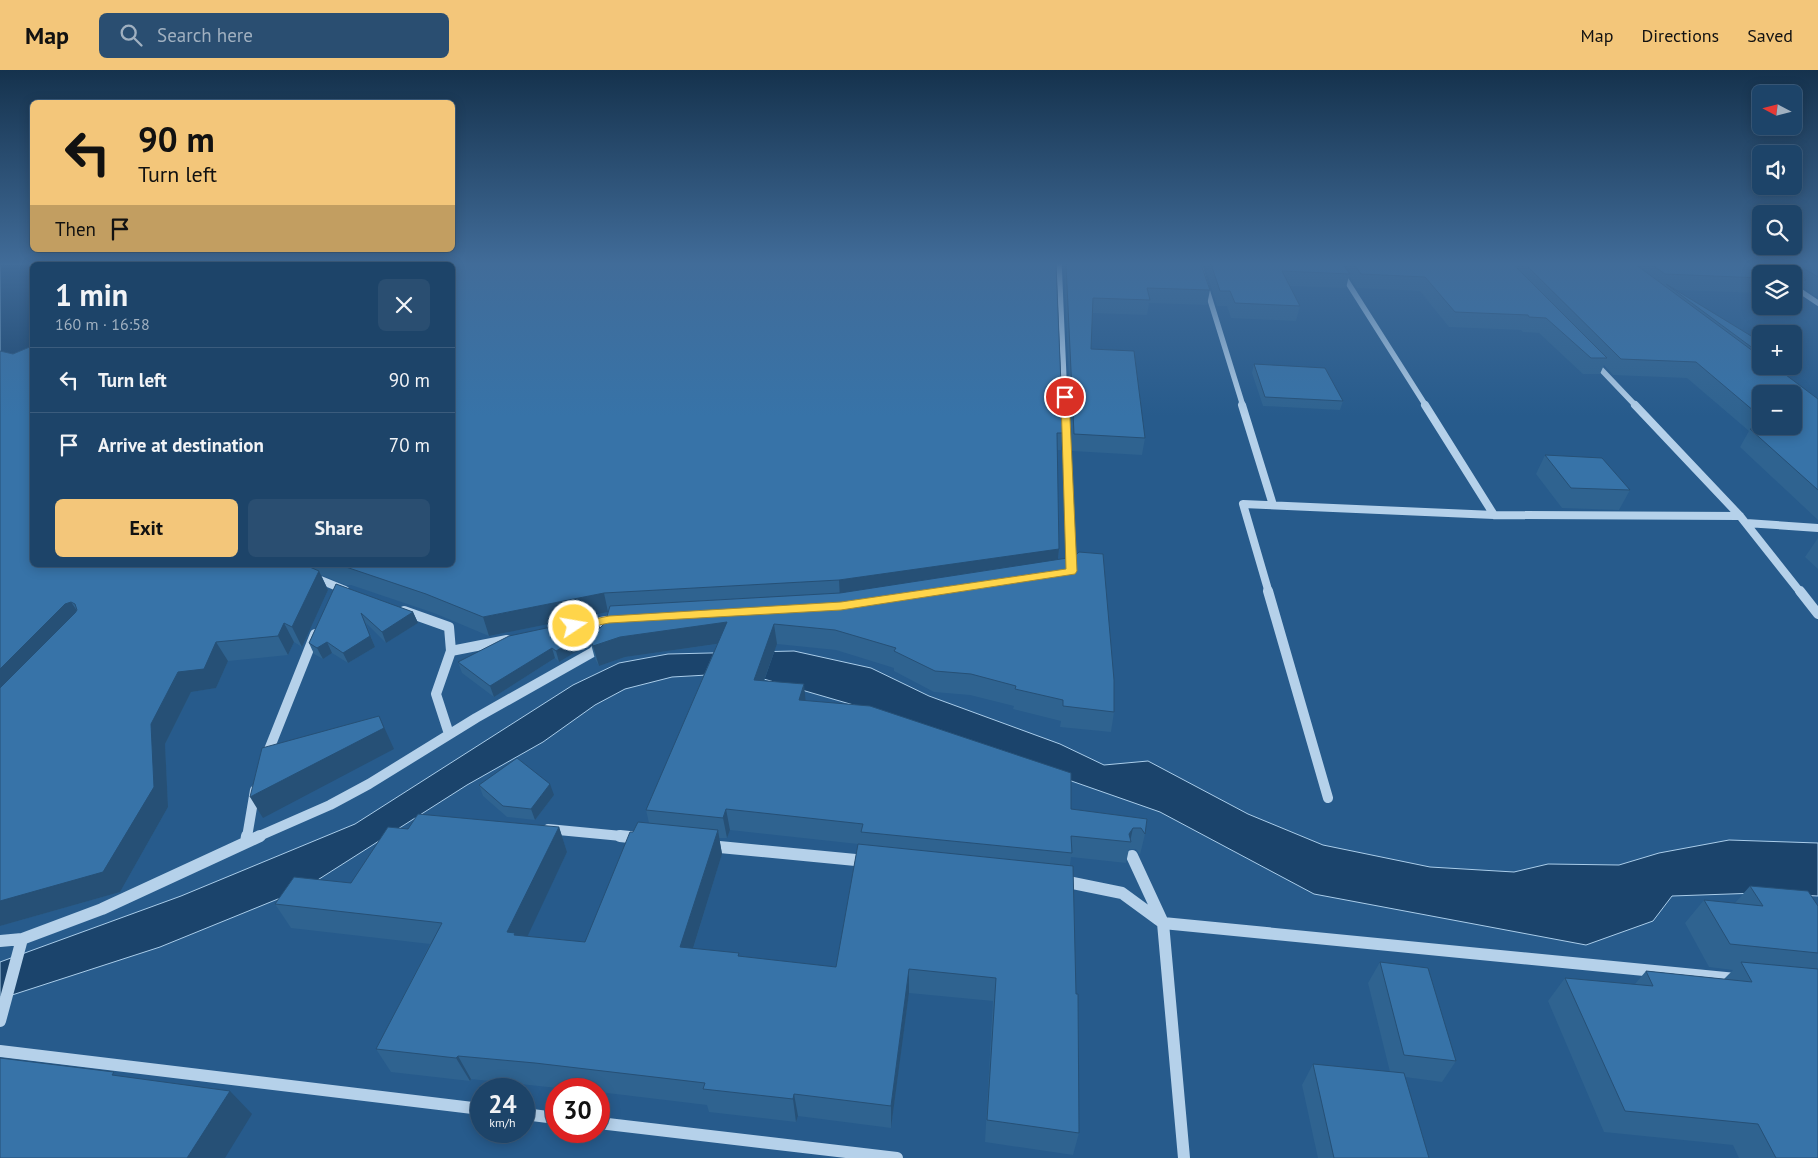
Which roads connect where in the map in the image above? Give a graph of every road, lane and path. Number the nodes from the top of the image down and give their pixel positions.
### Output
1 (1061, 315) edge
2 (1215, 315) edge
3 (1368, 315) edge
4 (1590, 357) edge
5 (1273, 505) junction
6 (1494, 515) junction
7 (1740, 516) junction
8 (1746, 523) junction
9 (1818, 528) edge
10 (300, 572) edge
11 (1062, 573) edge
12 (356, 594) edge
13 (393, 607) edge
14 (1818, 614) edge
15 (609, 619) junction
16 (624, 619) edge
17 (580, 625) edge
18 (318, 628) edge
19 (513, 639) edge
20 (451, 651) junction
21 (449, 734) junction
22 (1328, 798) dead end
23 (535, 827) edge
24 (652, 840) edge
25 (246, 842) junction
26 (698, 844) edge
27 (1132, 856) edge
28 (875, 862) edge
29 (1050, 880) edge
30 (1163, 924) junction
31 (0, 941) edge
32 (22, 942) junction
33 (1752, 980) edge
34 (0, 1020) edge
35 (0, 1052) edge
36 (470, 1108) edge
37 (610, 1124) edge
38 (897, 1158) edge
39 (1184, 1158) edge

1 - 11 street
2 - 5 street
3 - 6 street
4 - 7 street
5 - 6 street
5 - 22 street
6 - 7 street
7 - 8 street
8 - 9 street
8 - 14 street
10 - 12 street
13 - 20 street
15 - 16 street
15 - 17 street
15 - 21 street
18 - 25 street
19 - 20 street
20 - 21 street
21 - 25 street
23 - 24 street
25 - 32 street
26 - 28 street
27 - 30 street
29 - 30 street
30 - 33 street
30 - 39 street
31 - 32 street
32 - 34 street
35 - 36 street
37 - 38 street

